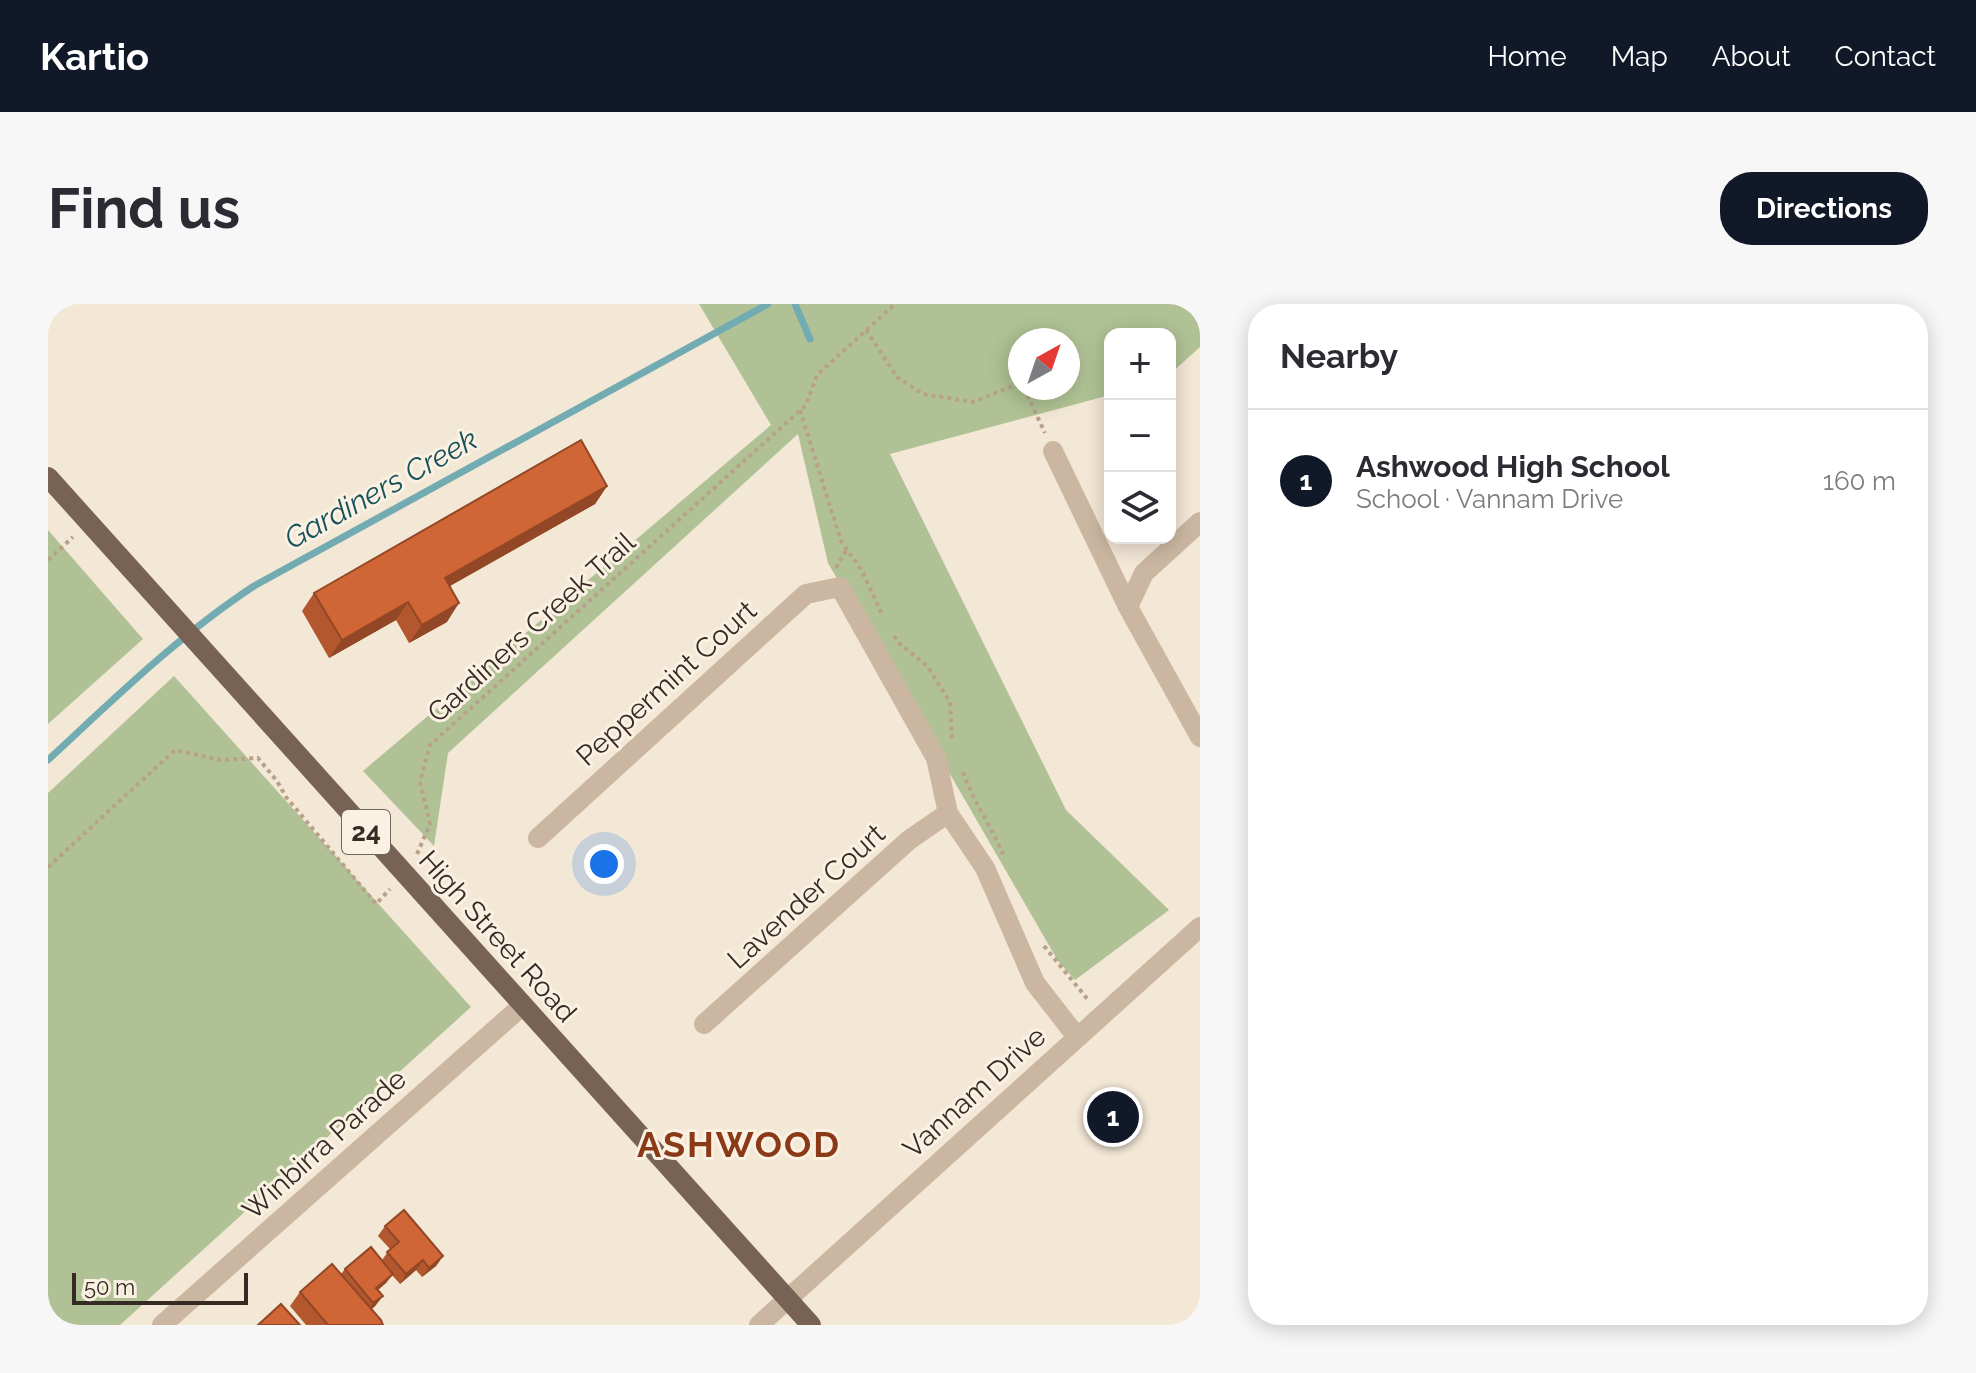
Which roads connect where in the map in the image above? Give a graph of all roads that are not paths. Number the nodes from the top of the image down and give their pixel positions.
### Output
1 (1053, 451) road end
2 (48, 477) edge
3 (1200, 522) edge
4 (1128, 607) junction
5 (1200, 737) edge
6 (948, 813) junction
7 (538, 838) dead end
8 (1200, 927) edge
9 (523, 1005) junction
10 (704, 1024) dead end
11 (1077, 1037) junction
12 (788, 1299) junction
13 (162, 1325) edge
14 (759, 1325) edge
15 (811, 1325) edge

1 - 4 street
2 - 9 main road, High Street Road / 24
3 - 4 street
4 - 5 street
6 - 7 street, Peppermint Court
6 - 10 street, Lavender Court
6 - 11 street
8 - 11 street, Vannam Drive
9 - 12 main road, High Street Road / 24
9 - 13 street, Winbirra Parade
11 - 12 street, Vannam Drive
12 - 14 street, Vannam Drive
12 - 15 main road, High Street Road / 24

